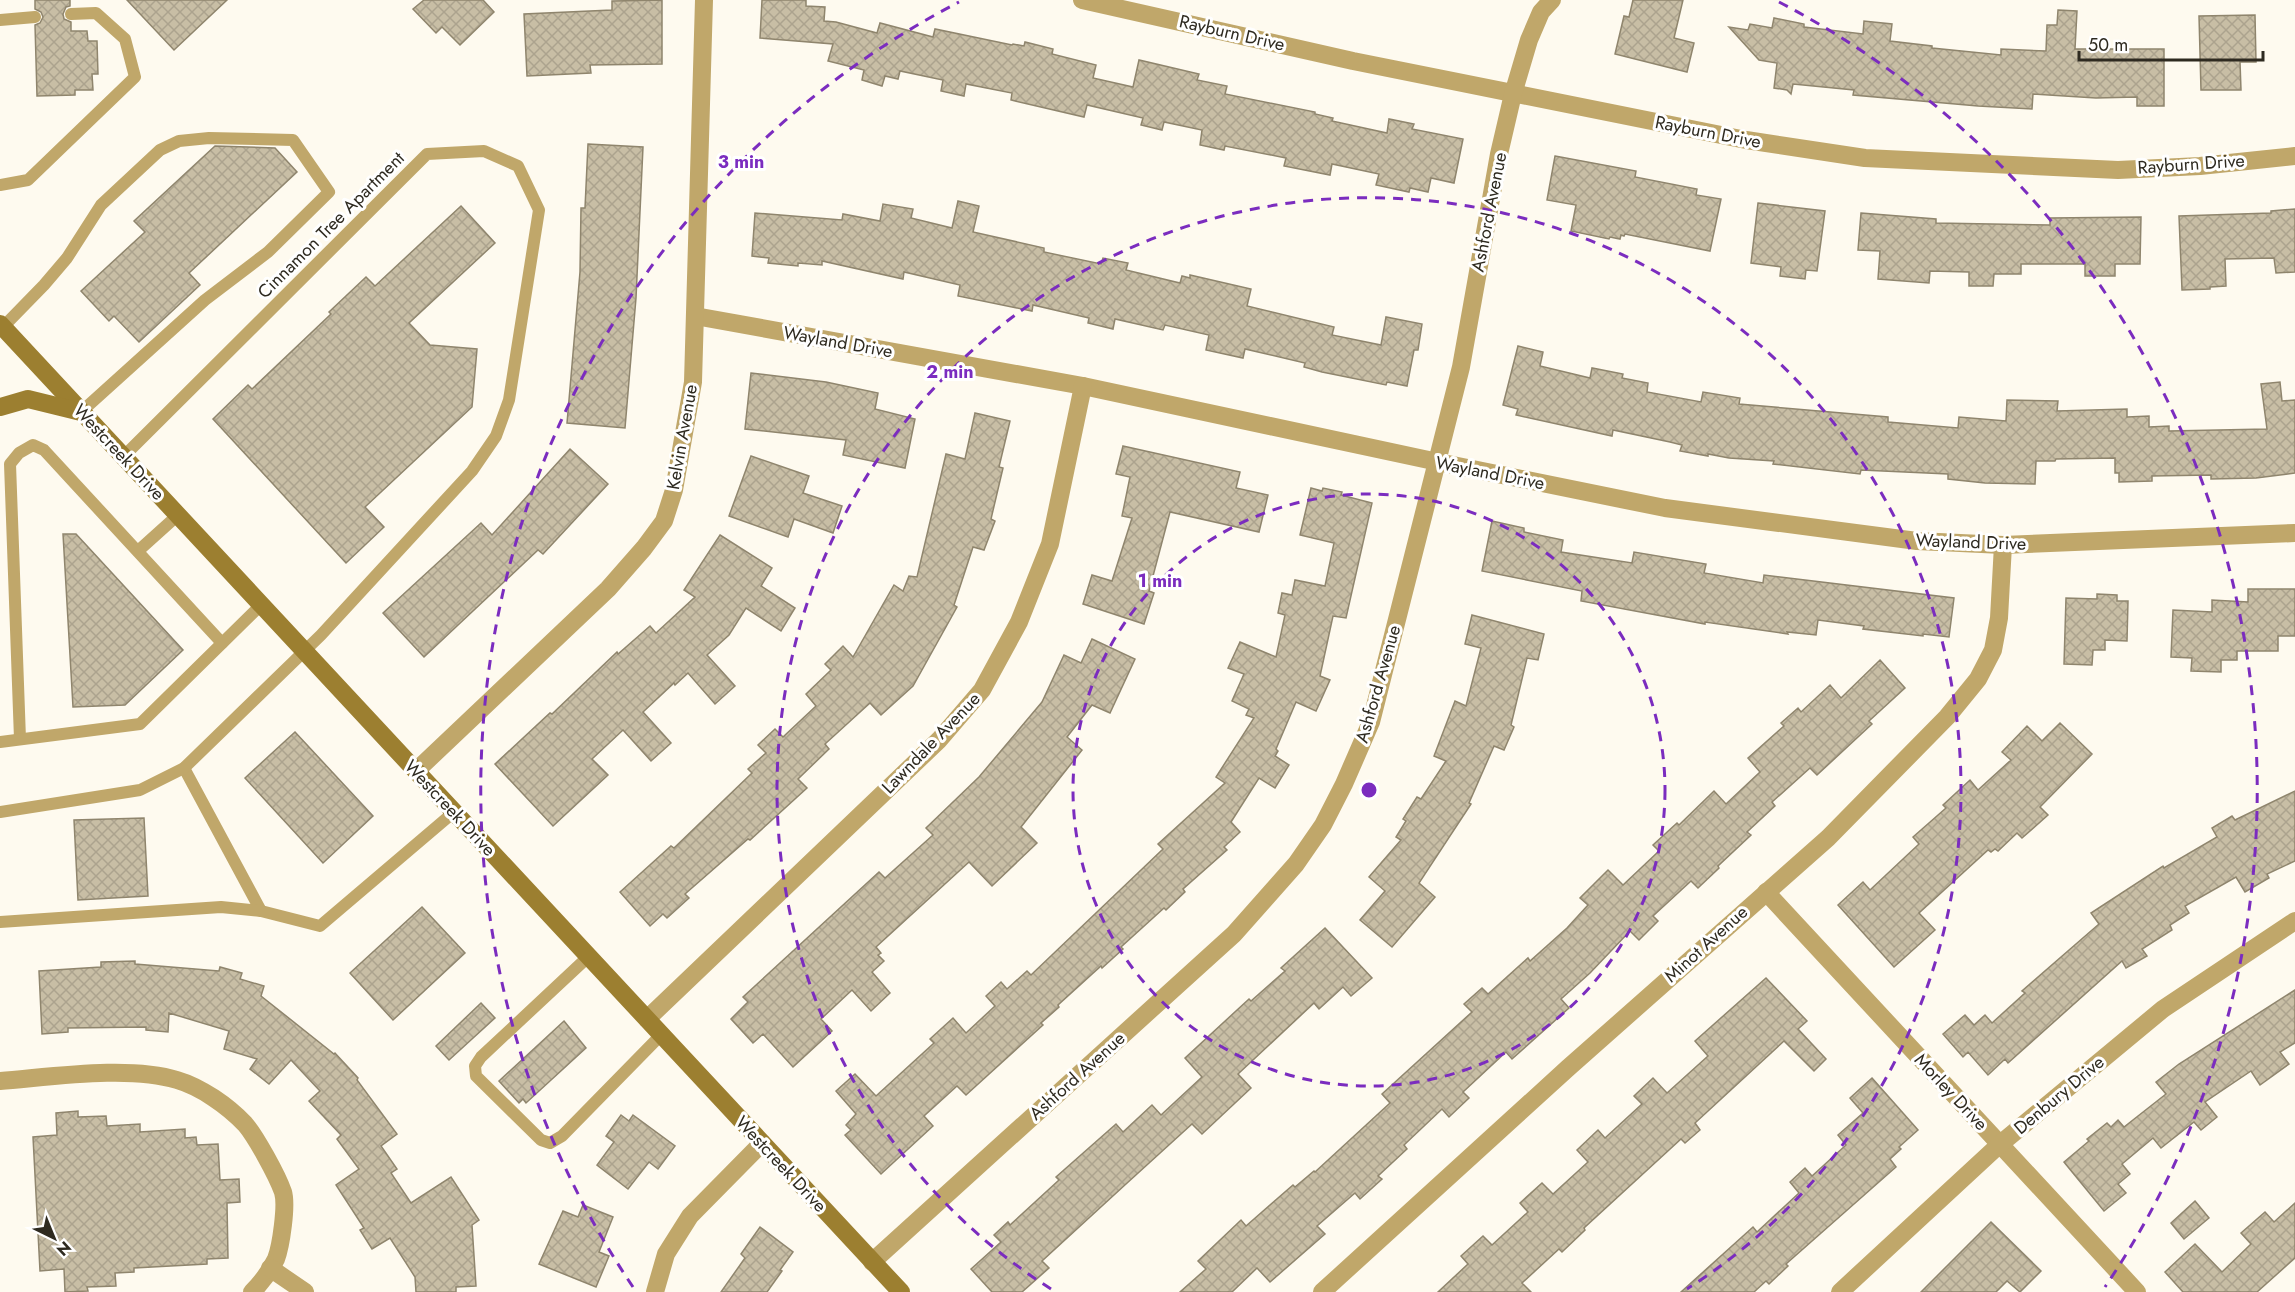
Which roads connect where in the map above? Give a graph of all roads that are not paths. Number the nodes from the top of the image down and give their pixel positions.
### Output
1 (704, 0) edge
2 (1082, 0) edge
3 (1552, 0) edge
4 (1132, 5) edge
5 (71, 14) dead end
6 (35, 17) dead end
7 (3, 19) edge
8 (1514, 94) junction
9 (2295, 156) edge
10 (0, 185) edge
11 (695, 316) junction
12 (1, 326) edge
13 (1083, 386) junction
14 (0, 407) edge
15 (81, 411) junction
16 (123, 457) junction
17 (1438, 462) junction
18 (178, 515) junction
19 (2295, 533) edge
20 (2003, 545) junction
21 (138, 551) junction
22 (261, 605) junction
23 (222, 643) junction
24 (304, 651) junction
25 (20, 739) junction
26 (0, 742) edge
27 (184, 768) junction
28 (416, 771) junction
29 (0, 812) edge
30 (454, 812) junction
31 (1766, 892) junction
32 (261, 911) junction
33 (2295, 921) edge
34 (0, 922) edge
35 (588, 957) junction
36 (646, 1019) junction
37 (661, 1035) junction
38 (0, 1081) edge
39 (762, 1143) junction
40 (1999, 1145) junction
41 (872, 1262) junction
42 (270, 1268) junction
43 (252, 1292) edge
44 (305, 1292) edge
45 (655, 1292) edge
46 (901, 1292) edge
47 (1322, 1292) edge
48 (1840, 1292) edge
49 (2137, 1292) edge

1 - 11 street, Kelvin Avenue
2 - 4 street, Rayburn Drive
3 - 8 street, Ashford Avenue
4 - 8 street, Rayburn Drive
5 - 10 lane
6 - 7 lane
8 - 9 street, Rayburn Drive
8 - 17 street, Ashford Avenue
11 - 13 street, Wayland Drive
11 - 28 street, Kelvin Avenue
12 - 15 street, Westcreek Drive
12 - 15 lane
13 - 17 street, Wayland Drive
13 - 36 street, Lawndale Avenue
14 - 15 street
15 - 16 street, Westcreek Drive
16 - 18 street, Westcreek Drive
16 - 24 lane, Cinnamon Tree Apartment
17 - 20 street, Wayland Drive
17 - 41 street, Ashford Avenue
18 - 21 lane
18 - 22 street, Westcreek Drive
19 - 20 street, Wayland Drive
20 - 31 street, Minot Avenue
21 - 23 lane
21 - 25 lane
22 - 23 lane
22 - 24 street, Westcreek Drive
23 - 25 lane
24 - 27 lane, Cinnamon Tree Apartment
24 - 28 street, Westcreek Drive
25 - 26 lane
27 - 29 lane, Cinnamon Tree Apartment
27 - 32 lane
28 - 30 street, Westcreek Drive
30 - 32 lane
30 - 35 street, Westcreek Drive
31 - 40 street, Morley Drive
31 - 47 street, Minot Avenue
32 - 34 lane
33 - 40 street, Denbury Drive
35 - 36 street, Westcreek Drive
35 - 37 lane
36 - 37 street, Westcreek Drive
37 - 39 street, Westcreek Drive
38 - 42 street
39 - 41 street, Westcreek Drive
39 - 45 street
40 - 48 street, Denbury Drive
40 - 49 street, Morley Drive
41 - 46 street, Westcreek Drive
42 - 43 street
42 - 44 street

